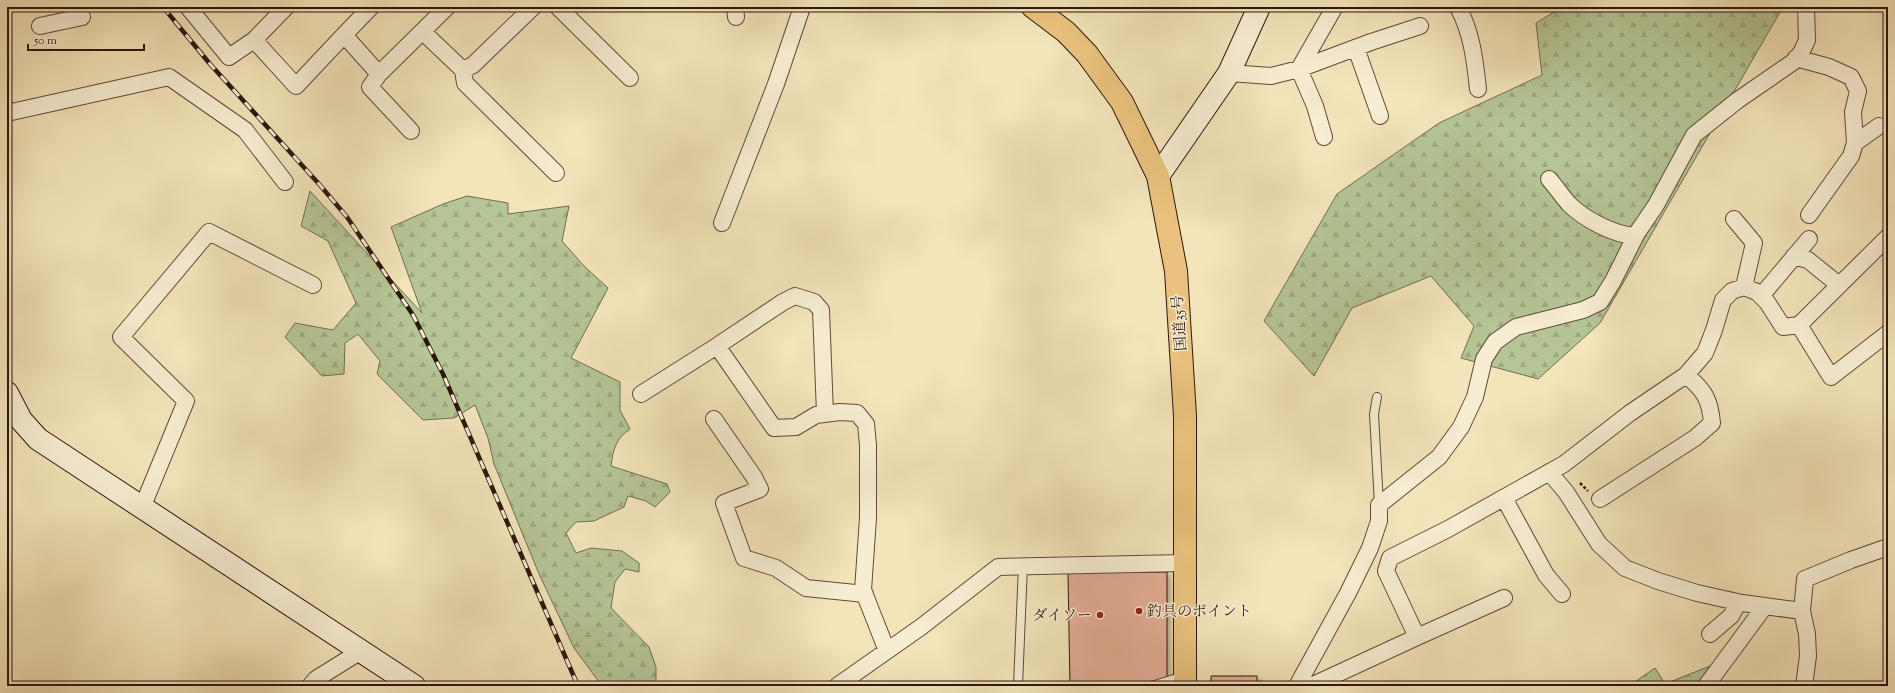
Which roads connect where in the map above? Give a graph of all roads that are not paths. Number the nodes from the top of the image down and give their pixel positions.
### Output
1 (78, 7) edge
2 (188, 7) edge
3 (286, 7) edge
4 (371, 7) edge
5 (447, 7) edge
6 (533, 7) edge
7 (558, 7) edge
8 (802, 7) edge
9 (1033, 7) edge
10 (1259, 7) edge
11 (1458, 7) edge
12 (1806, 7) edge
13 (1334, 8) dead end
14 (40, 26) dead end
15 (1420, 26) dead end
16 (423, 32) junction
17 (344, 36) junction
18 (254, 40) junction
19 (1356, 48) junction
20 (1796, 58) junction
21 (1299, 69) junction
22 (463, 70) junction
23 (1229, 73) junction
24 (379, 74) junction
25 (630, 78) dead end
26 (1478, 89) dead end
27 (7, 113) edge
28 (1380, 116) dead end
29 (1878, 126) dead end
30 (411, 131) dead end
31 (1324, 137) dead end
32 (1855, 143) junction
33 (556, 173) dead end
34 (1158, 176) junction
35 (1549, 179) dead end
36 (285, 182) dead end
37 (1809, 215) dead end
38 (1734, 219) dead end
39 (722, 223) dead end
40 (1635, 236) junction
41 (1809, 238) dead end
42 (1886, 244) edge
43 (1794, 256) junction
44 (313, 285) dead end
45 (1840, 285) junction
46 (1744, 287) junction
47 (1761, 296) junction
48 (1799, 325) junction
49 (1888, 333) edge
50 (717, 346) junction
51 (1686, 375) junction
52 (7, 393) edge
53 (641, 394) dead end
54 (1377, 396) dead end
55 (825, 414) junction
56 (714, 419) dead end
57 (1549, 472) junction
58 (1504, 498) junction
59 (1600, 499) road end
60 (1379, 505) junction
61 (142, 508) junction
62 (1888, 547) edge
63 (1184, 563) junction
64 (1024, 565) junction
65 (865, 594) junction
66 (1562, 594) dead end
67 (1504, 598) dead end
68 (1738, 603) junction
69 (1765, 606) junction
70 (1802, 611) junction
71 (1710, 634) dead end
72 (1417, 637) junction
73 (361, 651) junction
74 (887, 651) junction
75 (1185, 681) edge
76 (840, 685) edge
77 (310, 686) edge
78 (414, 686) edge
79 (1018, 686) edge
80 (1151, 686) edge
81 (1297, 686) edge
82 (1311, 686) edge
83 (1706, 686) edge
84 (1804, 686) edge

1 - 14 street
2 - 18 street
3 - 18 street
4 - 17 street
5 - 16 street
6 - 22 street
7 - 25 street
8 - 39 street
9 - 34 highway, 国道35号
10 - 23 street
11 - 26 street
12 - 20 street
13 - 21 street
15 - 19 street
16 - 22 street
16 - 24 street
17 - 18 street
17 - 24 street
19 - 21 street
19 - 28 street
20 - 32 street
20 - 40 street
21 - 23 street
21 - 31 street
22 - 33 street
23 - 34 street
24 - 30 street
27 - 36 street
29 - 32 street
32 - 37 street
34 - 63 highway, 国道35号
35 - 40 street
38 - 46 street
40 - 60 street
41 - 43 street
42 - 45 street
43 - 45 street
43 - 47 street
44 - 61 street
45 - 48 street
46 - 47 street
46 - 51 street
47 - 48 street
48 - 49 street
50 - 53 street
50 - 55 street
50 - 55 street
51 - 57 street
51 - 59 street
52 - 61 street
54 - 60 lane
55 - 65 street
56 - 65 street
57 - 58 street
57 - 68 street
58 - 66 street
58 - 72 street
60 - 81 street
61 - 73 street
62 - 70 street
63 - 64 street
63 - 75 highway, 国道35号
64 - 74 street
64 - 79 lane
65 - 74 street
67 - 72 street
68 - 69 street
68 - 71 street
69 - 70 street
69 - 83 street
70 - 84 street
72 - 82 street
73 - 77 street
73 - 78 street
74 - 76 street
75 - 80 lane

